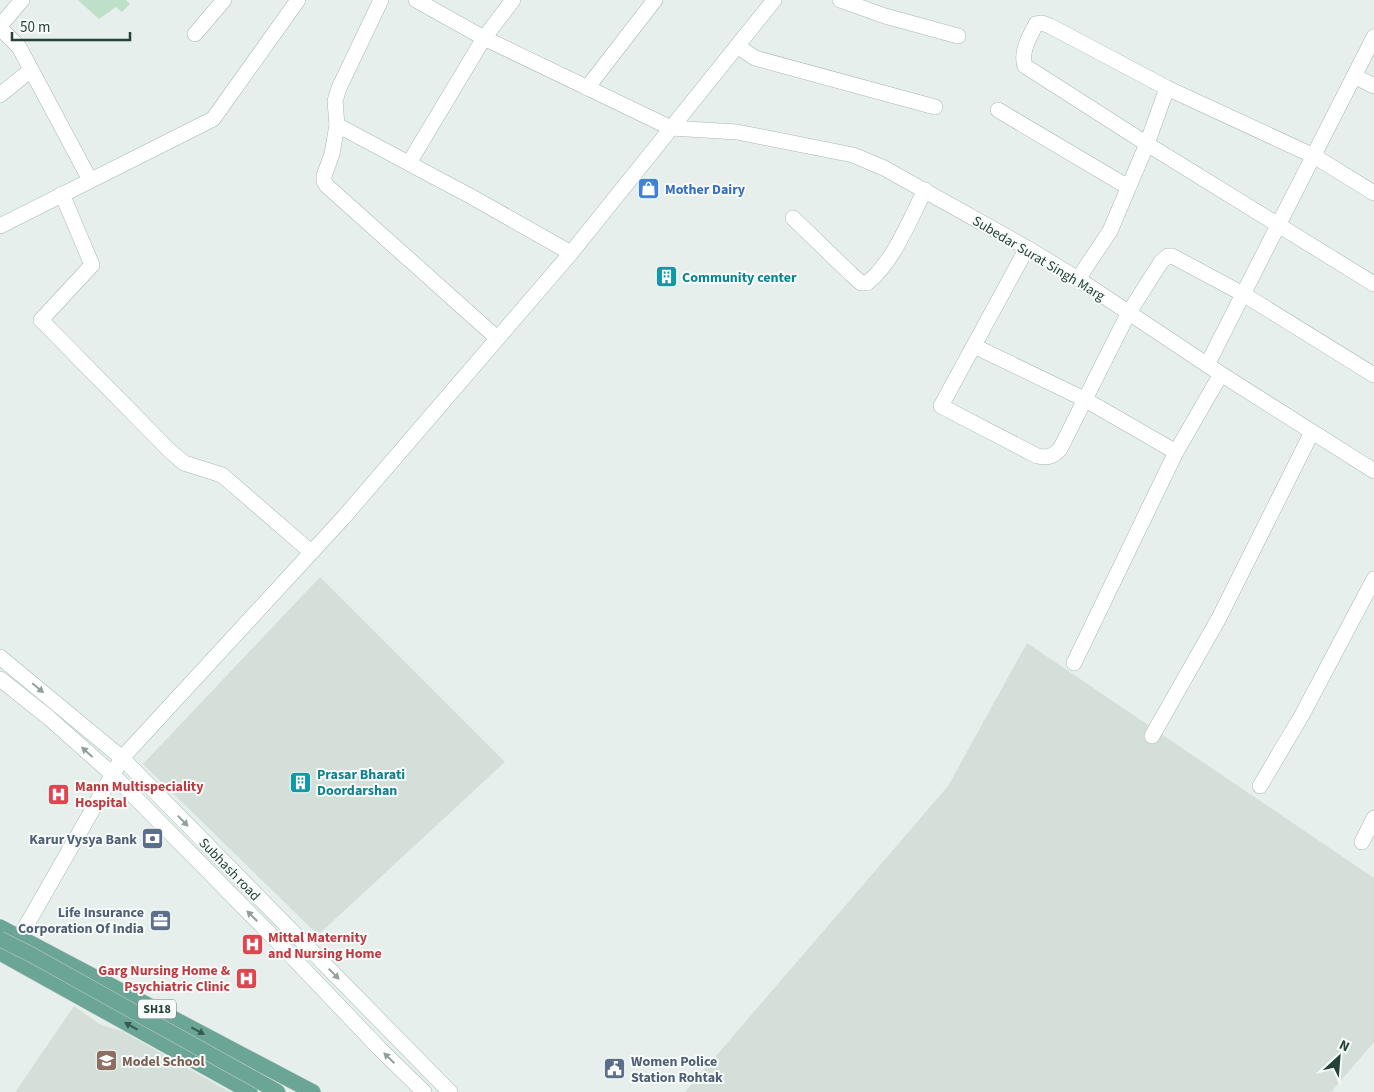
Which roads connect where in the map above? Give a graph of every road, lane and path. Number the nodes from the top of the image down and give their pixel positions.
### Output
1 (22, 0) edge
2 (224, 0) edge
3 (298, 0) edge
4 (382, 0) edge
5 (416, 0) edge
6 (513, 0) edge
7 (655, 0) edge
8 (774, 0) edge
9 (840, 0) edge
10 (0, 27) edge
11 (195, 34) dead end
12 (958, 36) dead end
13 (1374, 37) edge
14 (484, 38) junction
15 (737, 46) junction
16 (31, 70) junction
17 (1354, 76) junction
18 (1374, 86) edge
19 (587, 88) junction
20 (1166, 88) junction
21 (0, 95) edge
22 (935, 107) dead end
23 (998, 110) dead end
24 (337, 125) junction
25 (671, 128) junction
26 (1147, 144) junction
27 (1314, 156) junction
28 (409, 164) junction
29 (90, 180) junction
30 (1128, 187) junction
31 (925, 190) junction
32 (1374, 193) edge
33 (62, 194) junction
34 (793, 218) dead end
35 (1278, 225) junction
36 (0, 226) edge
37 (1027, 248) junction
38 (571, 253) junction
39 (1078, 280) junction
40 (1374, 284) edge
41 (1243, 294) junction
42 (1128, 314) junction
43 (497, 338) junction
44 (974, 346) junction
45 (1207, 365) junction
46 (1221, 374) junction
47 (1374, 375) edge
48 (1084, 399) junction
49 (1312, 432) junction
50 (1176, 452) junction
51 (1374, 471) edge
52 (311, 552) junction
53 (1374, 579) edge
54 (0, 657) edge
55 (1074, 663) dead end
56 (0, 680) edge
57 (1152, 736) dead end
58 (122, 758) junction
59 (112, 774) junction
60 (1260, 786) dead end
61 (1374, 818) edge
62 (1362, 842) dead end
63 (0, 927) edge
64 (19, 937) junction
65 (0, 939) edge
66 (309, 949) junction
67 (4, 955) edge
68 (297, 962) junction
69 (421, 1062) junction
70 (406, 1074) junction
71 (250, 1092) edge
72 (278, 1092) edge
73 (313, 1092) edge
74 (424, 1092) edge
75 (450, 1092) edge

1 - 10 street
2 - 11 street
3 - 29 street
4 - 24 street
5 - 14 street
6 - 14 street
7 - 19 street
8 - 15 street
9 - 12 street
10 - 16 street
13 - 17 street
14 - 19 street
14 - 28 street
15 - 22 street
15 - 25 street
16 - 21 street
16 - 29 street
17 - 18 street
17 - 27 street
19 - 25 street
20 - 26 street
20 - 26 street
20 - 27 street
23 - 30 street
24 - 28 street
24 - 43 street
25 - 31 street, Subedar Surat Singh Marg
25 - 38 street
26 - 30 street
26 - 35 street
27 - 32 street
27 - 35 street
28 - 38 street
29 - 33 street
30 - 39 street
31 - 34 street
31 - 37 street, Subedar Surat Singh Marg
33 - 36 street
33 - 52 street
35 - 40 street
35 - 41 street
37 - 39 street, Subedar Surat Singh Marg
37 - 44 street
38 - 43 street
39 - 42 street, Subedar Surat Singh Marg
41 - 42 street
41 - 45 street
41 - 47 street
42 - 45 street, Subedar Surat Singh Marg
42 - 48 street
43 - 52 street
44 - 48 street
44 - 48 street
45 - 46 street, Subedar Surat Singh Marg
46 - 49 street, Subedar Surat Singh Marg
46 - 50 street
48 - 50 street
49 - 51 street, Subedar Surat Singh Marg
49 - 57 street
50 - 55 street
52 - 58 street
53 - 60 street
54 -> 58 street, Subhash road
59 -> 56 street, Subhash road
58 - 59 street
58 -> 66 street, Subhash road
59 - 64 street
68 -> 59 street, Subhash road
61 - 62 street
63 - 64 main road, SH18
64 - 67 street
64 -> 73 main road, SH18
65 - 72 main road, bridge
66 - 68 street
66 -> 69 street, Subhash road
71 -> 67 main road, SH18
70 -> 68 street, Subhash road
69 - 70 street
69 - 75 street, Subhash road
70 - 74 street, Subhash road

